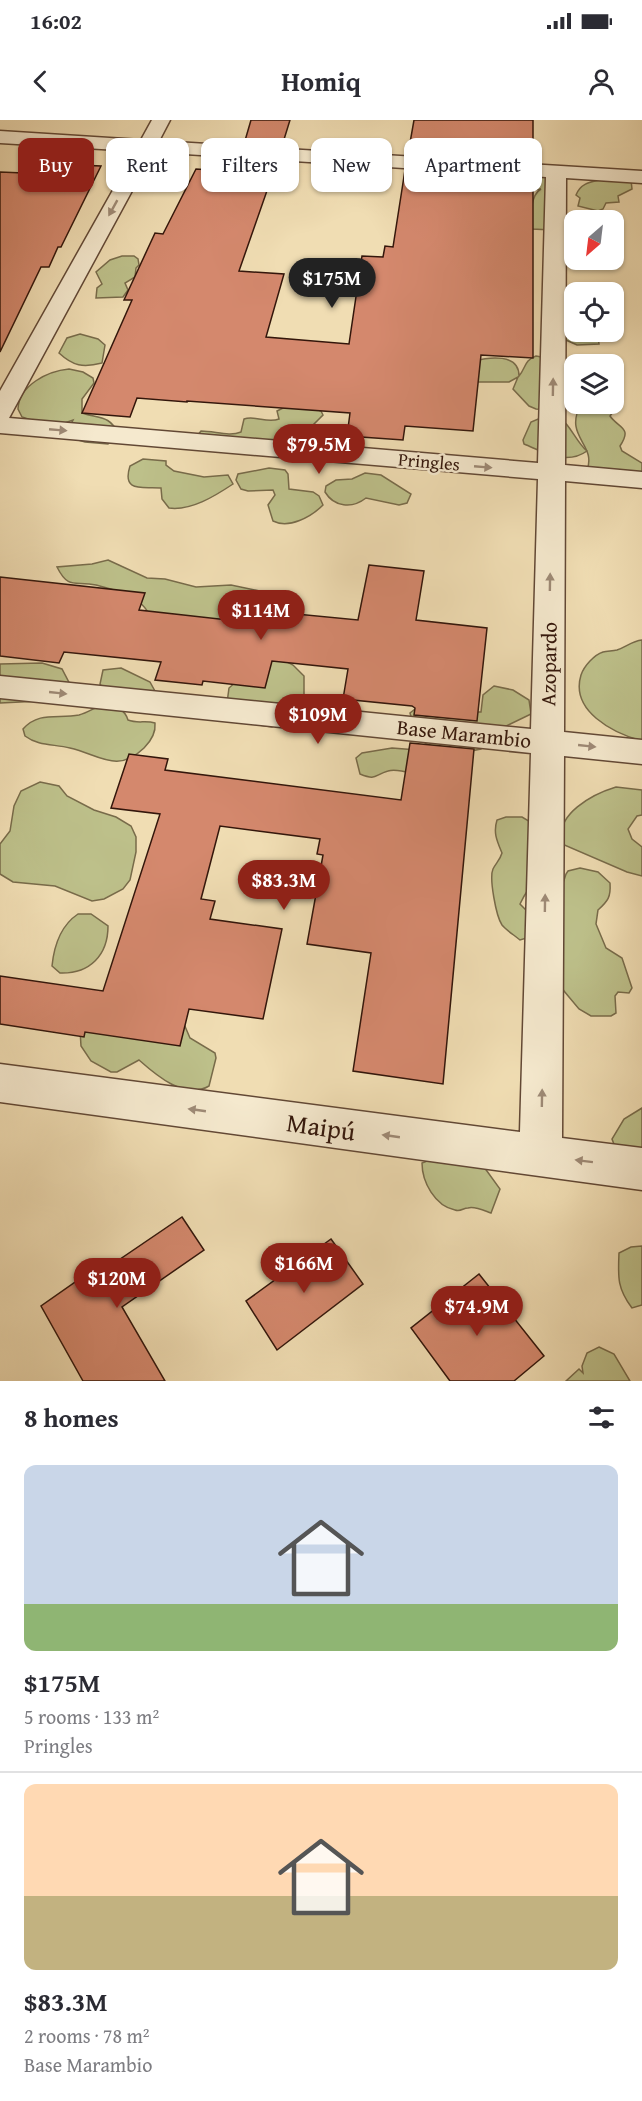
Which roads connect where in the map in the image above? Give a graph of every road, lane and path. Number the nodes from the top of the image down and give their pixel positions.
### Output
1 (161, 120) edge
2 (0, 137) edge
3 (151, 138) edge
4 (106, 143) edge
5 (189, 149) edge
6 (556, 171) junction
7 (642, 177) edge
8 (122, 192) edge
9 (0, 413) edge
10 (0, 425) edge
11 (552, 473) junction
12 (642, 480) edge
13 (0, 687) edge
14 (548, 742) junction
15 (642, 752) edge
16 (0, 1083) edge
17 (540, 1156) junction
18 (642, 1169) edge

1 - 3 street
2 - 4 street
5 - 6 street
6 - 7 street
11 -> 6 street, Azopardo
8 -> 9 street
10 -> 11 street, Pringles
11 - 12 street, Pringles
14 -> 11 street, Azopardo
13 -> 14 street, Base Marambio
14 -> 15 street, Base Marambio
17 -> 14 street, Azopardo
17 -> 16 street, Maipú
18 -> 17 street, Maipú

